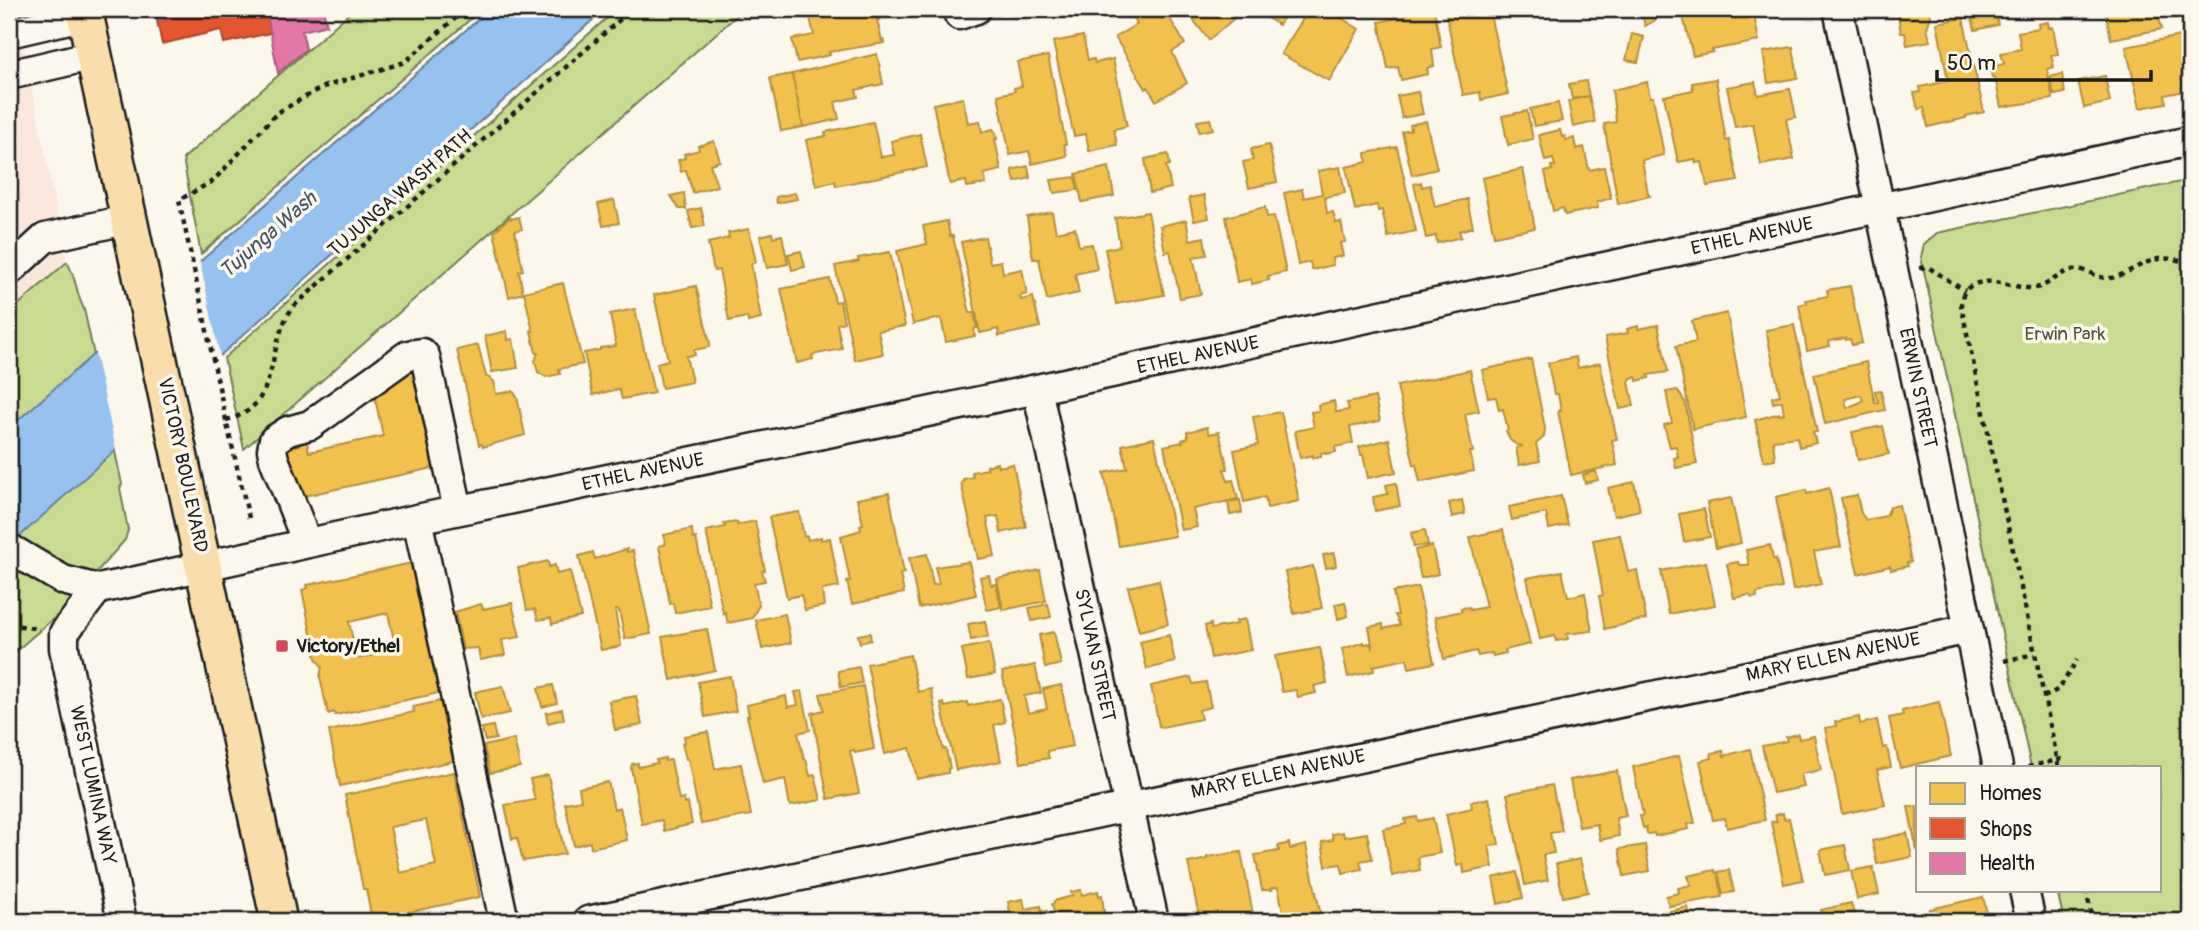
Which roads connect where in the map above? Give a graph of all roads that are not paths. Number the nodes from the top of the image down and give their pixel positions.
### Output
1 (1838, 9) edge
2 (85, 12) edge
3 (9, 33) edge
4 (94, 55) junction
5 (9, 75) edge
6 (2190, 141) edge
7 (1880, 208) junction
8 (130, 219) junction
9 (9, 271) edge
10 (1037, 389) junction
11 (458, 510) junction
12 (417, 519) junction
13 (307, 543) junction
14 (17, 553) edge
15 (205, 566) junction
16 (98, 589) junction
17 (1969, 629) junction
18 (1998, 766) edge
19 (1128, 806) junction
20 (2024, 892) edge
21 (122, 921) edge
22 (279, 921) edge
23 (504, 921) edge
24 (588, 921) edge
25 (1154, 921) edge
26 (2031, 921) edge

1 - 7 street, ERWIN STREET
2 - 3 street
2 - 4 main road, VICTORY BOULEVARD
4 - 5 street
4 - 8 main road, VICTORY BOULEVARD
6 - 7 street, ETHEL AVENUE
7 - 10 street, ETHEL AVENUE
7 - 17 street, ERWIN STREET
8 - 9 street
8 - 15 main road, VICTORY BOULEVARD
10 - 11 street, ETHEL AVENUE
10 - 19 street, SYLVAN STREET
11 - 12 street, ETHEL AVENUE
11 - 13 street
12 - 13 street, ETHEL AVENUE
12 - 23 street
13 - 15 street, ETHEL AVENUE
14 - 16 street
15 - 16 street, ETHEL AVENUE
15 - 22 main road, VICTORY BOULEVARD
16 - 21 street, WEST LUMINA WAY
17 - 18 street, ERWIN STREET
17 - 19 street, MARY ELLEN AVENUE
19 - 24 street, MARY ELLEN AVENUE
19 - 25 street, SYLVAN STREET
20 - 26 street

